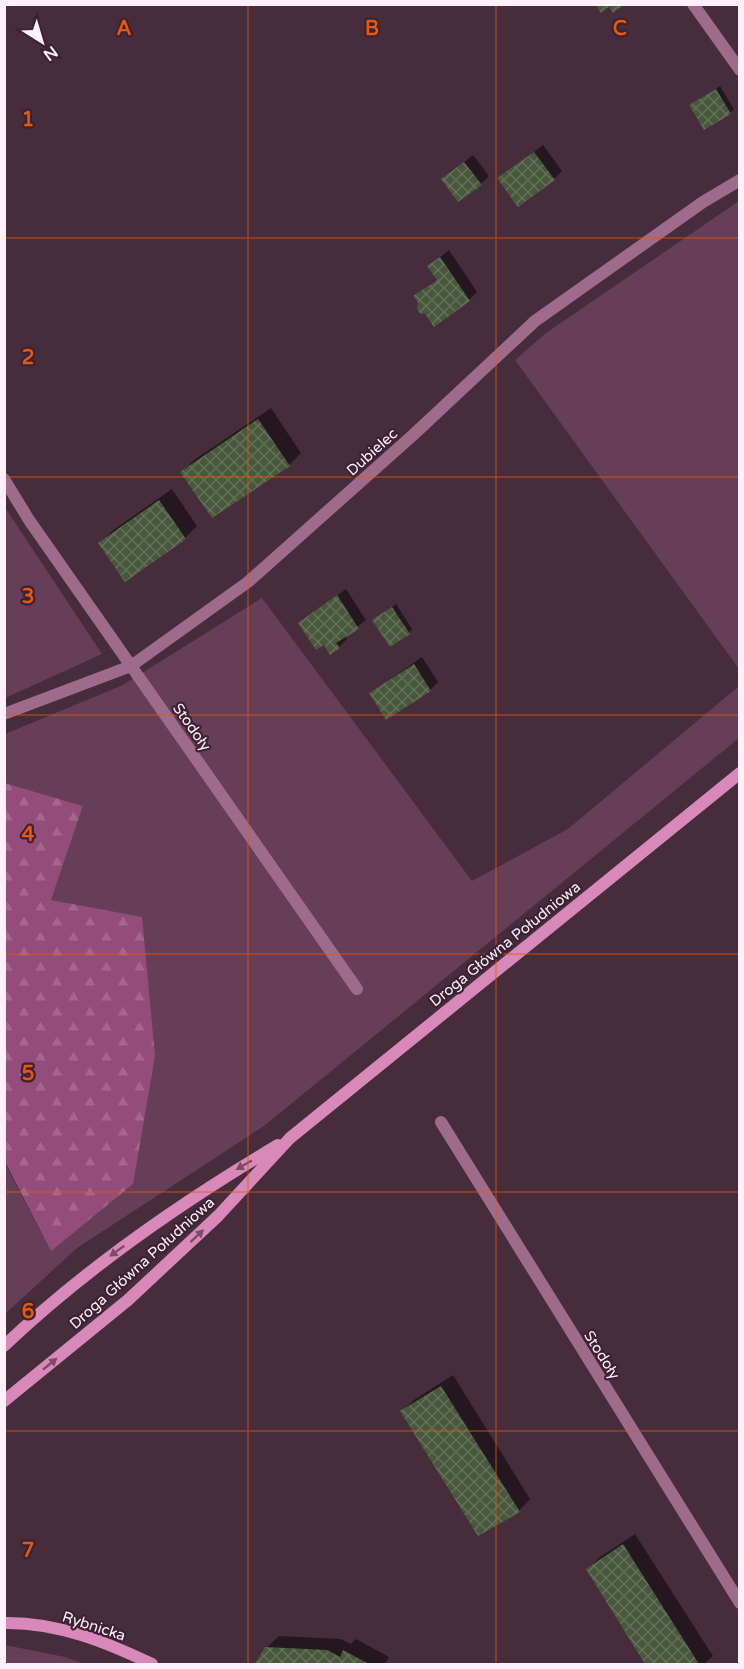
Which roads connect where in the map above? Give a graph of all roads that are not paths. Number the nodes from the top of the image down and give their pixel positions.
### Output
1 (693, 4) edge
2 (740, 70) edge
3 (740, 180) edge
4 (4, 479) edge
5 (131, 666) junction
6 (4, 714) edge
7 (740, 773) edge
8 (357, 989) dead end
9 (441, 1122) dead end
10 (290, 1138) junction
11 (4, 1346) edge
12 (4, 1401) edge
13 (740, 1603) edge
14 (4, 1614) edge
15 (4, 1623) edge
16 (24, 1623) junction
17 (152, 1665) edge

1 - 2 street
3 - 5 street, Dubielec
4 - 5 street, Stodoły
5 - 6 street, Dubielec
5 - 8 street, Stodoły
7 - 10 main road, Droga Główna Południowa
9 - 13 street, Stodoły
10 -> 11 main road, Droga Główna Południowa
12 -> 10 main road, Droga Główna Południowa
14 - 16 main road, Rybnicka
15 - 16 main road, Rybnicka
16 - 17 main road, Rybnicka

